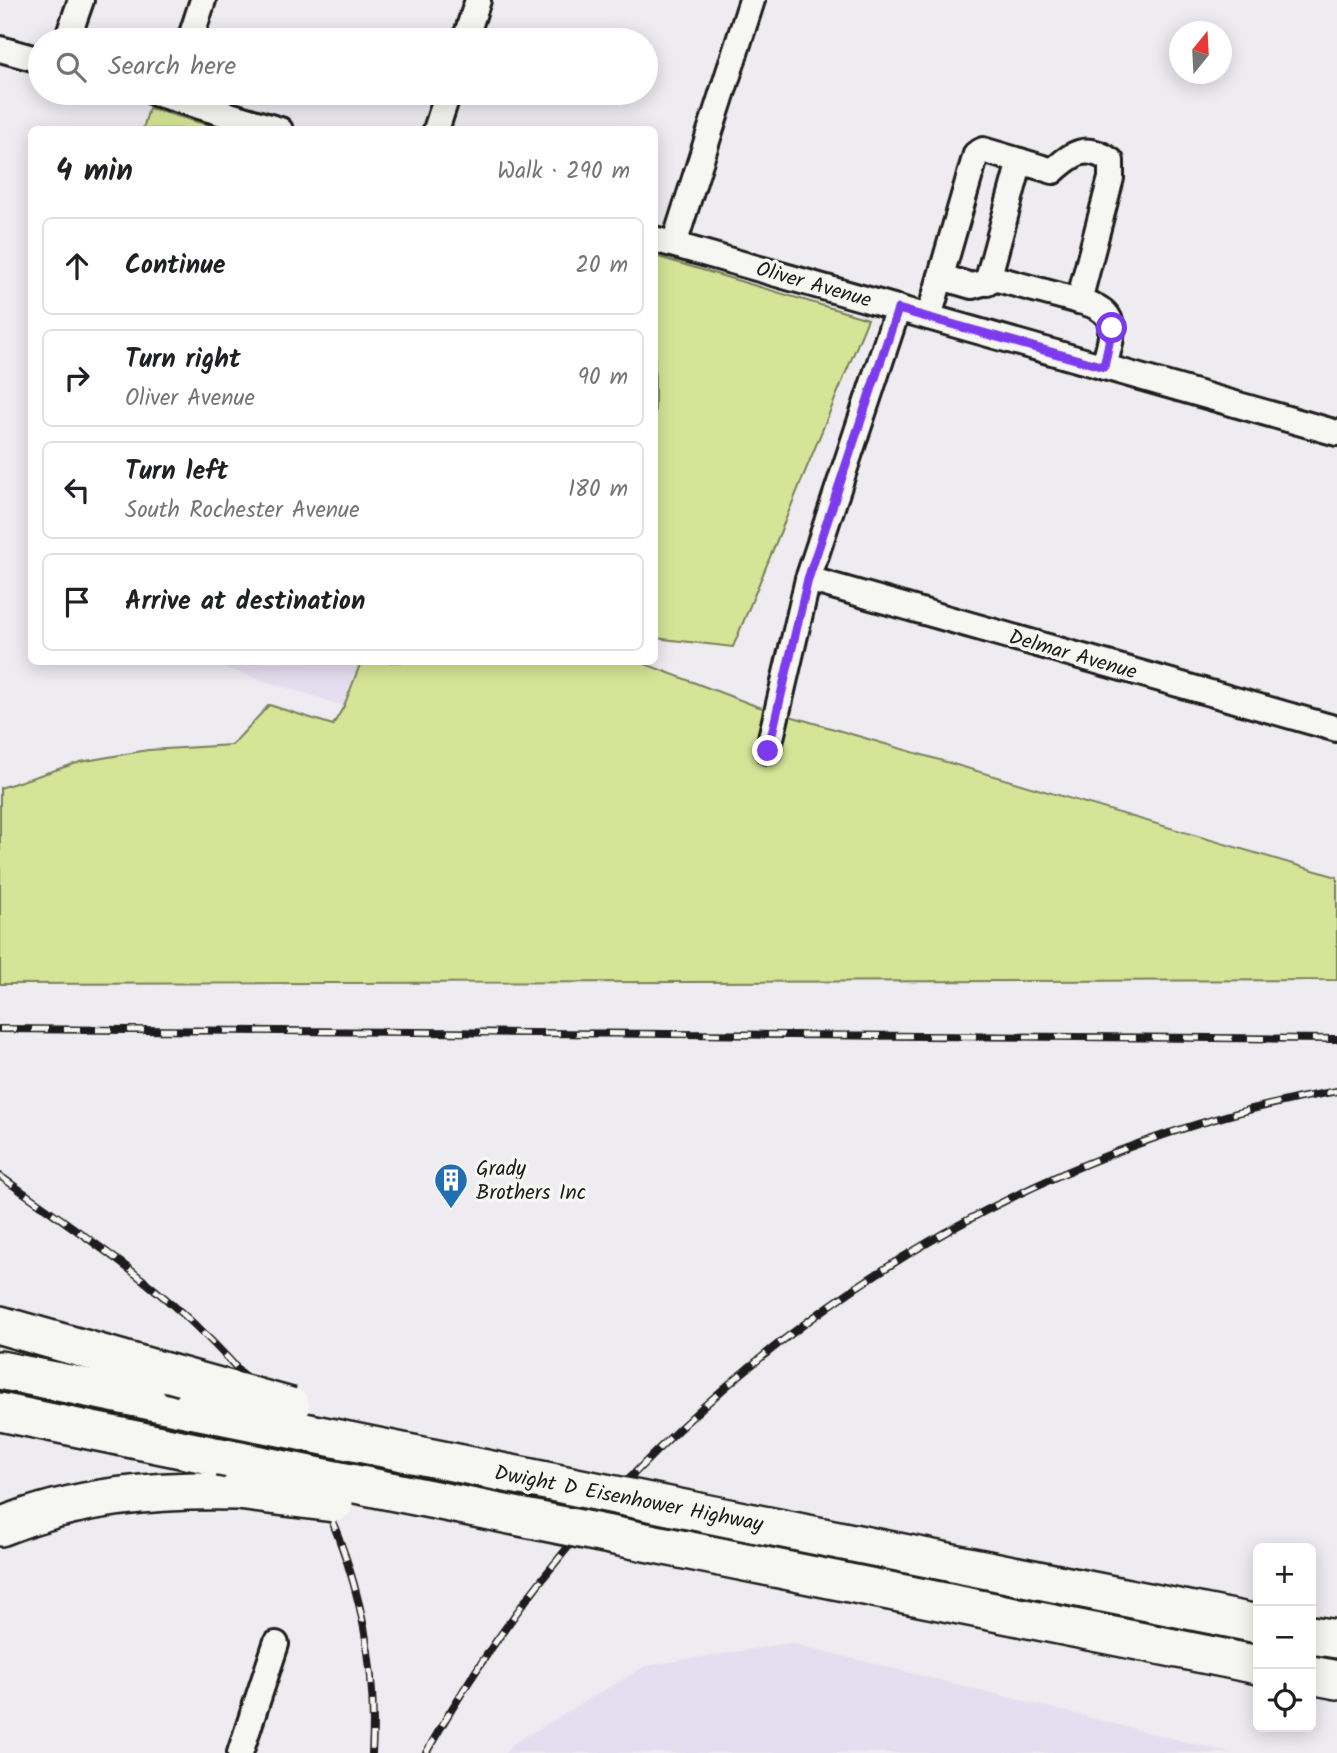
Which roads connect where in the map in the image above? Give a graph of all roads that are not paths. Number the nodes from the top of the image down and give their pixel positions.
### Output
1 (81, 0) edge
2 (203, 0) edge
3 (478, 0) edge
4 (752, 0) edge
5 (71, 28) edge
6 (194, 28) edge
7 (469, 28) edge
8 (0, 49) edge
9 (28, 57) edge
10 (202, 105) edge
11 (444, 105) edge
12 (267, 126) edge
13 (437, 126) edge
14 (1020, 161) junction
15 (664, 242) edge
16 (941, 277) junction
17 (987, 283) junction
18 (1079, 301) junction
19 (898, 309) junction
20 (929, 317) junction
21 (1104, 367) junction
22 (1337, 433) edge
23 (808, 579) junction
24 (1337, 729) edge
25 (768, 751) dead end
26 (0, 1325) edge
27 (0, 1370) edge
28 (0, 1412) edge
29 (555, 1482) junction
30 (561, 1526) junction
31 (0, 1527) edge
32 (1253, 1623) edge
33 (1316, 1636) edge
34 (1337, 1639) edge
35 (276, 1644) dead end
36 (1253, 1664) edge
37 (1316, 1676) edge
38 (1337, 1680) edge
39 (240, 1753) edge

1 - 5 street
2 - 6 street
3 - 7 street
4 - 15 street
8 - 9 street
10 - 12 street
11 - 13 street
14 - 16 street
14 - 17 street
14 - 18 street
15 - 19 street, Oliver Avenue
16 - 17 street
16 - 20 street
17 - 18 street
18 - 21 street
19 - 20 street, Oliver Avenue
19 - 23 street
20 - 21 street, Oliver Avenue
21 - 22 street, Oliver Avenue
23 - 24 street, Delmar Avenue
23 - 25 street
26 - 29 highway, bridge
27 - 29 highway, Dwight D Eisenhower Highway, bridge
28 - 30 highway, Dwight D Eisenhower Highway, bridge
29 - 32 highway, Dwight D Eisenhower Highway, bridge
30 - 31 highway, bridge
30 - 36 highway, Dwight D Eisenhower Highway, bridge
33 - 34 highway
35 - 39 street
37 - 38 highway

